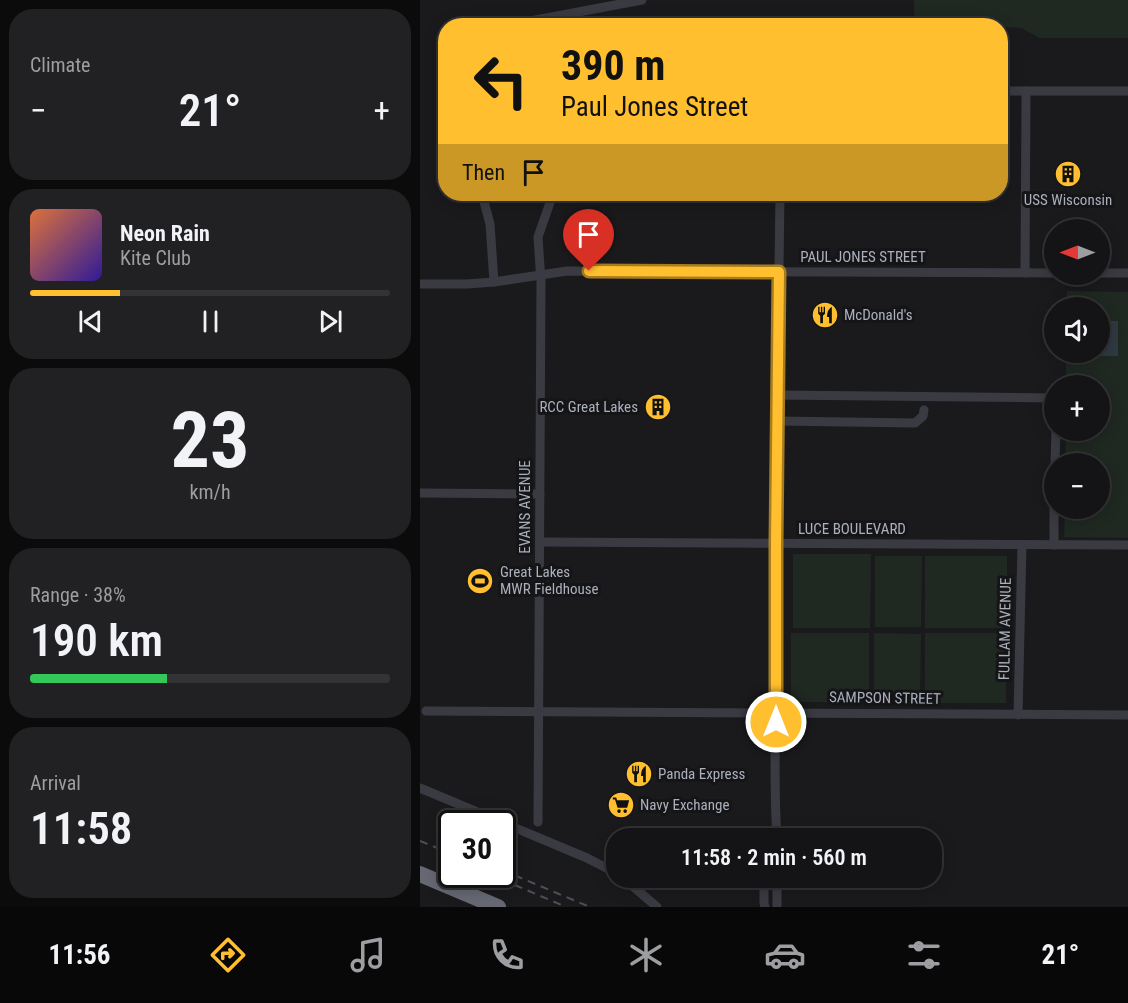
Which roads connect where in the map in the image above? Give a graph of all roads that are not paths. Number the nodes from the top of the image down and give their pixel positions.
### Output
1 (642, 0) edge
2 (546, 18) edge
3 (1008, 91) edge
4 (1026, 91) junction
5 (1128, 91) edge
6 (484, 201) edge
7 (551, 201) edge
8 (780, 201) edge
9 (779, 272) junction
10 (1025, 273) junction
11 (1044, 273) edge
12 (1110, 273) edge
13 (1128, 273) edge
14 (541, 274) junction
15 (494, 282) junction
16 (420, 284) edge
17 (777, 395) junction
18 (1044, 398) edge
19 (924, 410) dead end
20 (777, 421) junction
21 (420, 493) edge
22 (540, 494) junction
23 (1054, 519) edge
24 (540, 542) junction
25 (776, 543) junction
26 (1022, 545) junction
27 (1054, 545) junction
28 (1128, 545) edge
29 (426, 711) dead end
30 (538, 711) junction
31 (776, 712) junction
32 (1018, 715) junction
33 (1128, 715) edge
34 (420, 788) edge
35 (775, 811) junction
36 (538, 822) dead end
37 (772, 828) edge
38 (776, 828) edge
39 (606, 868) edge
40 (420, 874) edge
41 (635, 888) edge
42 (764, 888) edge
43 (777, 888) edge
44 (498, 907) edge
45 (657, 907) edge
46 (765, 907) edge
47 (777, 907) edge

1 - 2 street
3 - 4 street
4 - 5 street
4 - 10 street
6 - 15 street
7 - 14 street, EVANS AVENUE
8 - 9 street
9 - 10 street, PAUL JONES STREET
9 - 14 street, PAUL JONES STREET
9 - 17 street
10 - 11 street, PAUL JONES STREET
12 - 13 street
14 - 15 street, PAUL JONES STREET
14 - 22 street, EVANS AVENUE
15 - 16 street, PAUL JONES STREET
17 - 18 street
17 - 20 street
19 - 20 street
20 - 25 street
21 - 22 street
22 - 24 street, EVANS AVENUE
23 - 27 street
24 - 25 street, LUCE BOULEVARD
24 - 30 street, EVANS AVENUE
25 - 26 street, LUCE BOULEVARD
25 - 31 street
26 - 27 street, LUCE BOULEVARD
26 - 32 street, FULLAM AVENUE
27 - 28 street, LUCE BOULEVARD
29 - 30 street, SAMPSON STREET
30 - 31 street, SAMPSON STREET
30 - 36 street, EVANS AVENUE
31 - 32 street, SAMPSON STREET
31 - 35 street
32 - 33 street, SAMPSON STREET
34 - 39 street
35 - 37 street
35 - 38 street
40 - 44 highway
41 - 45 street
42 - 46 street
43 - 47 street

